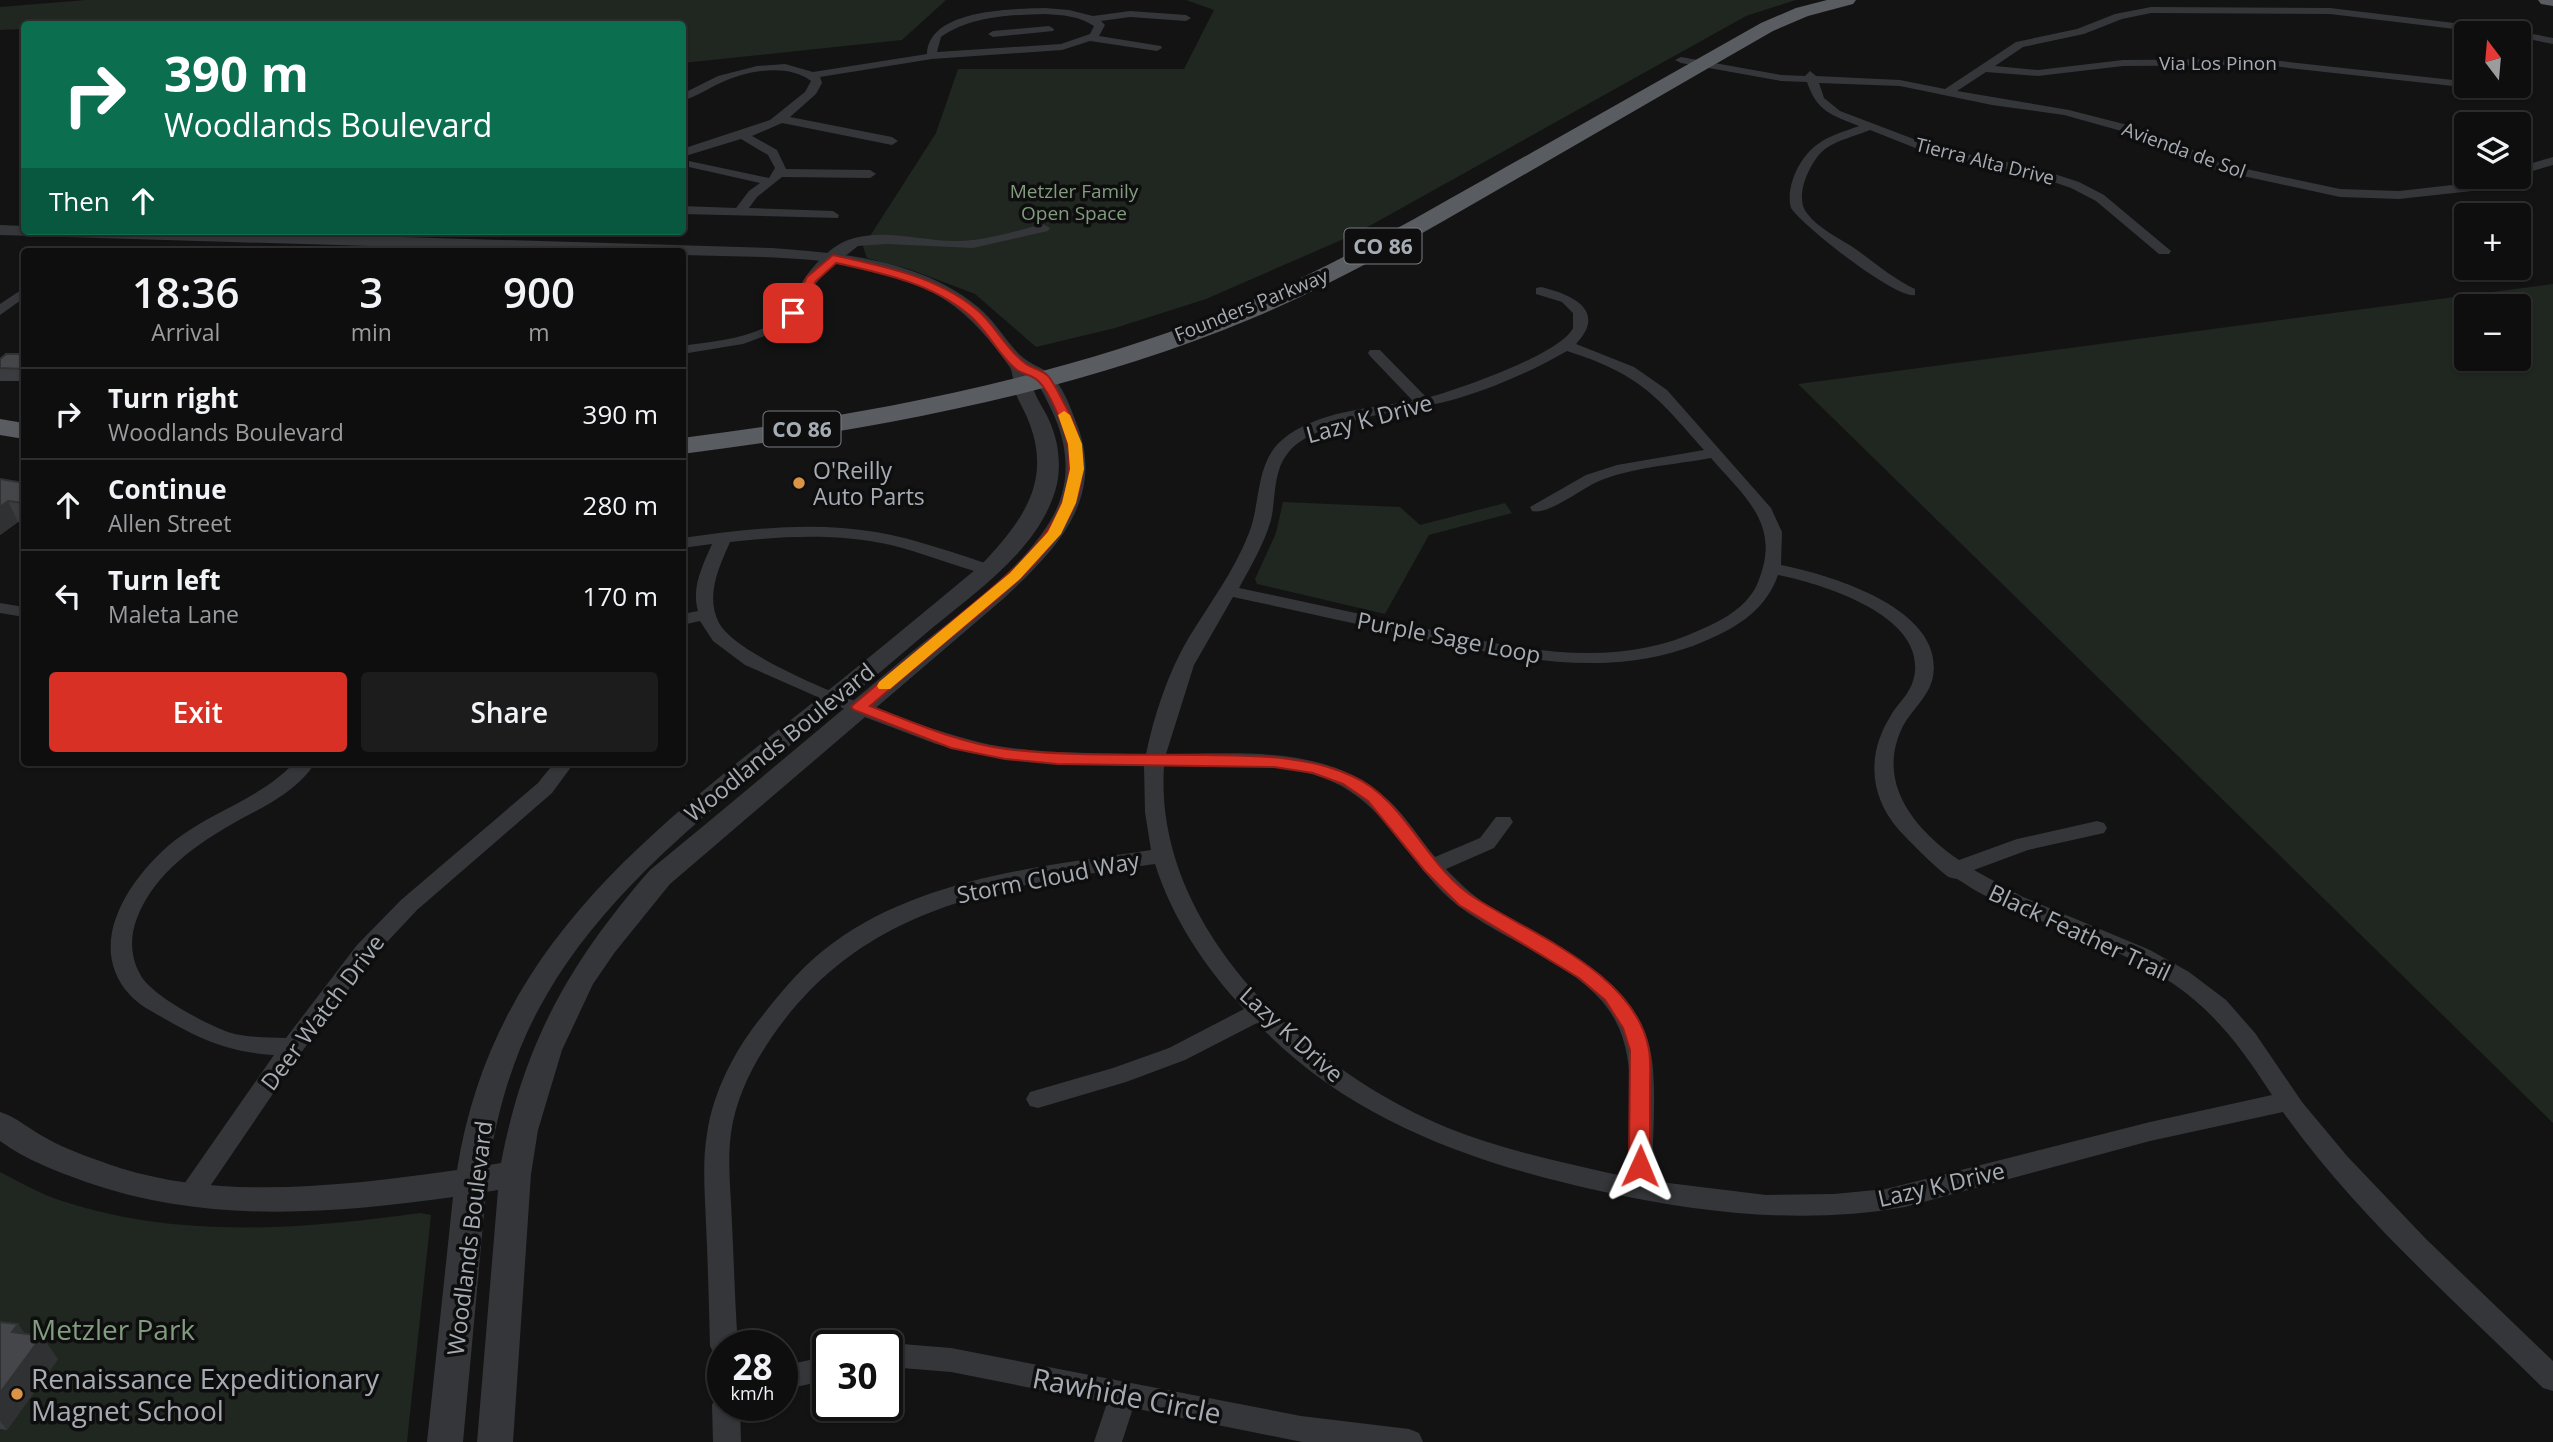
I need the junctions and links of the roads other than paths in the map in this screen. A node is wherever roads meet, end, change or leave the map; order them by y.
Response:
1 (992, 0) edge
2 (1811, 0) edge
3 (1847, 0) edge
4 (2547, 0) edge
5 (2553, 1) edge
6 (1007, 14) junction
7 (1186, 18) dead end
8 (1093, 19) junction
9 (2454, 26) edge
10 (1049, 29) dead end
11 (2531, 37) edge
12 (1091, 38) junction
13 (2553, 41) edge
14 (1157, 48) dead end
15 (1002, 51) junction
16 (932, 56) junction
17 (1695, 59) junction
18 (1983, 68) junction
19 (813, 75) junction
20 (1811, 77) junction
21 (2453, 83) dead end
22 (1948, 92) junction
23 (686, 96) edge
24 (782, 119) junction
25 (1867, 127) junction
26 (744, 136) junction
27 (892, 141) dead end
28 (686, 152) edge
29 (2553, 161) edge
30 (694, 164) dead end
31 (2531, 167) edge
32 (870, 174) dead end
33 (775, 177) junction
34 (2454, 189) edge
35 (686, 210) edge
36 (740, 211) junction
37 (833, 215) dead end
38 (1043, 228) dead end
39 (0, 230) edge
40 (21, 230) edge
41 (272, 235) edge
42 (326, 236) edge
43 (631, 248) edge
44 (686, 250) edge
45 (2164, 251) dead end
46 (833, 259) junction
47 (1541, 291) dead end
48 (1910, 292) dead end
49 (21, 294) edge
50 (0, 311) edge
51 (1566, 346) junction
52 (686, 349) edge
53 (1374, 353) dead end
54 (1028, 376) junction
55 (1424, 403) junction
56 (686, 427) edge
57 (0, 428) edge
58 (21, 431) edge
59 (686, 445) edge
60 (0, 448) edge
61 (21, 451) edge
62 (1715, 453) junction
63 (1538, 507) dead end
64 (1032, 520) junction
65 (724, 537) junction
66 (686, 542) edge
67 (1040, 551) junction
68 (1772, 569) junction
69 (989, 570) junction
70 (1230, 591) junction
71 (0, 608) edge
72 (21, 612) edge
73 (706, 614) junction
74 (686, 619) edge
75 (847, 702) junction
76 (1154, 760) junction
77 (302, 766) edge
78 (562, 766) edge
79 (1503, 822) dead end
80 (2097, 828) dead end
81 (1161, 856) junction
82 (1432, 867) junction
83 (1955, 871) junction
84 (1259, 1012) junction
85 (292, 1048) junction
86 (1038, 1099) dead end
87 (2289, 1102) junction
88 (0, 1124) edge
89 (515, 1174) junction
90 (472, 1181) junction
91 (1639, 1191) junction
92 (191, 1194) junction
93 (723, 1330) edge
94 (903, 1356) edge
95 (2553, 1379) edge
96 (1123, 1395) junction
97 (726, 1421) edge
98 (445, 1442) edge
99 (495, 1442) edge
100 (727, 1442) edge
101 (1108, 1442) edge
102 (1409, 1442) edge

1 - 6 street
2 - 17 highway, Founders Parkway / CO 86
3 - 17 highway, Founders Parkway / CO 86
4 - 5 highway
6 - 8 street
6 - 16 street
7 - 8 street
8 - 12 street
9 - 18 street
10 - 15 street
11 - 13 street
12 - 14 street
12 - 15 street
15 - 16 street
16 - 19 street
17 - 20 street, Avienda de Sol
17 - 54 highway, Founders Parkway / CO 86
18 - 21 street, Via Los Pinon
18 - 22 street
19 - 23 street
19 - 24 street
20 - 22 street, Avienda de Sol
20 - 25 street, Tierra Alta Drive
22 - 34 street, Avienda de Sol
24 - 26 street
24 - 27 street
25 - 45 street, Tierra Alta Drive
25 - 48 street
26 - 28 street
26 - 33 street
29 - 31 street
30 - 33 street
32 - 33 street
33 - 36 street
35 - 36 street
36 - 37 street
38 - 46 street
39 - 40 street
41 - 42 street
42 - 43 street
44 - 46 street
46 - 52 street
46 - 54 street
47 - 51 street
49 - 50 street
51 - 55 street, Lazy K Drive
51 - 62 street, Purple Sage Loop
53 - 55 street
54 - 56 highway, Founders Parkway / CO 86
54 - 59 highway, Founders Parkway / CO 86
54 - 64 street, Woodlands Boulevard
54 - 67 street, Woodlands Boulevard
55 - 70 street, Lazy K Drive
57 - 58 highway
60 - 61 highway
62 - 63 street
62 - 68 street, Purple Sage Loop
64 - 67 street
64 - 69 street, Woodlands Boulevard
65 - 66 street
65 - 69 street
65 - 73 street
67 - 75 street, Woodlands Boulevard
68 - 70 street, Purple Sage Loop
68 - 83 street, Black Feather Trail
69 - 75 street, Woodlands Boulevard
70 - 76 street, Lazy K Drive
71 - 72 street
73 - 74 street
73 - 75 street
75 - 76 street
75 - 89 street, Woodlands Boulevard
75 - 90 street, Woodlands Boulevard
76 - 81 street, Lazy K Drive
76 - 82 street
77 - 85 street
78 - 85 street, Deer Watch Drive
79 - 82 street
80 - 83 street
81 - 84 street, Lazy K Drive
81 - 93 street, Storm Cloud Way
82 - 91 street
83 - 87 street, Black Feather Trail
84 - 86 street
84 - 91 street, Lazy K Drive
85 - 92 street, Deer Watch Drive
87 - 91 street, Lazy K Drive
87 - 95 street, Black Feather Trail
88 - 92 street
89 - 90 street
89 - 99 street, Woodlands Boulevard
90 - 92 street
90 - 98 street, Woodlands Boulevard
94 - 96 street, Rawhide Circle
96 - 101 street
96 - 102 street, Rawhide Circle
97 - 100 street

